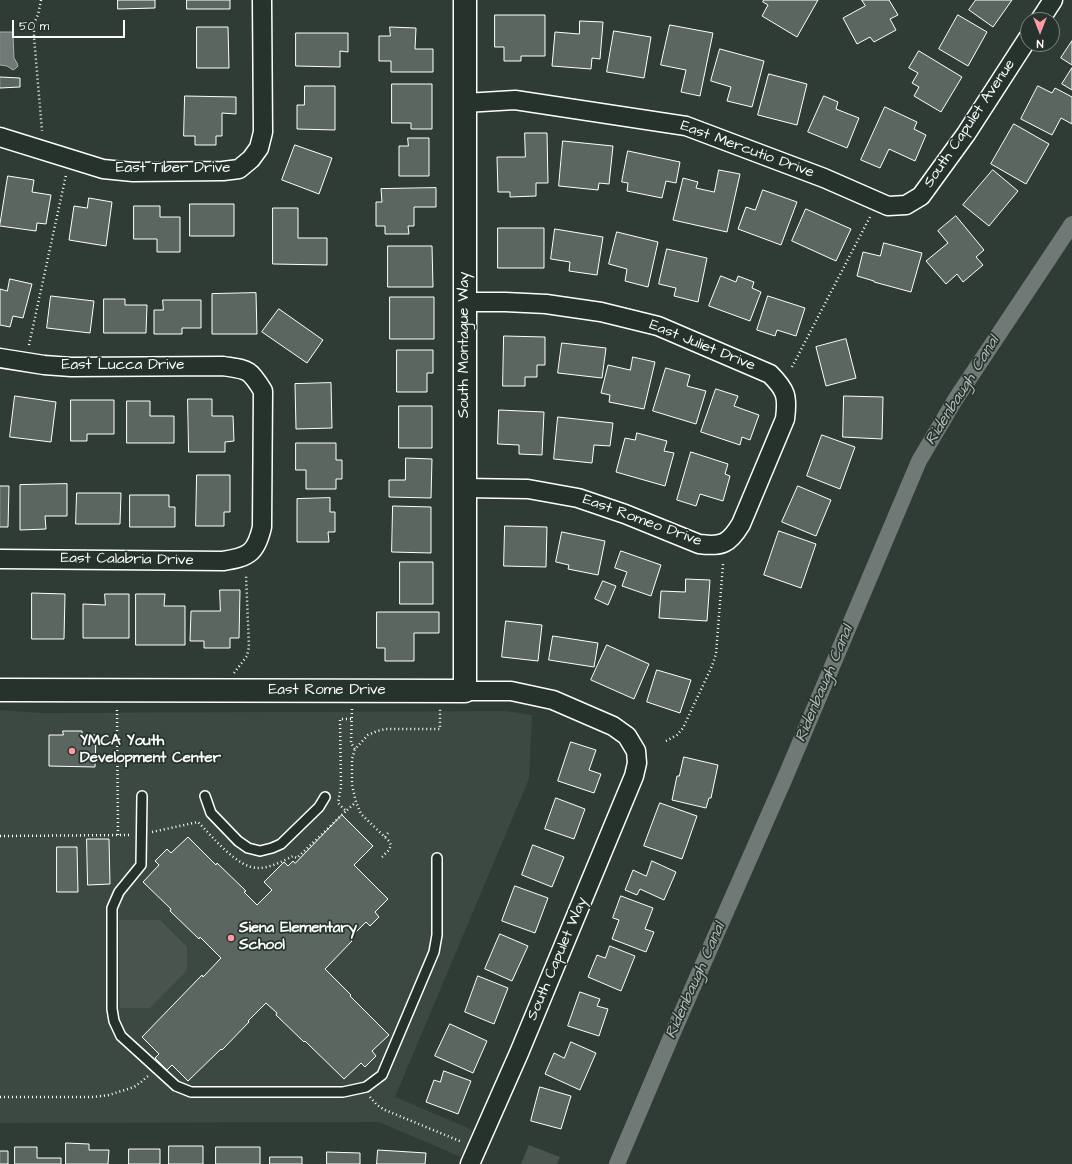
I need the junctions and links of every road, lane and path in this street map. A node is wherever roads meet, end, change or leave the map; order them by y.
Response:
1 (41, 0) edge
2 (262, 0) edge
3 (465, 0) edge
4 (1053, 0) edge
5 (1045, 12) edge
6 (1020, 50) edge
7 (465, 103) junction
8 (42, 131) dead end
9 (0, 138) edge
10 (66, 174) dead end
11 (906, 205) joint
12 (873, 211) dead end
13 (465, 302) junction
14 (28, 345) dead end
15 (0, 358) edge
16 (792, 367) dead end
17 (465, 488) junction
18 (724, 543) joint
19 (252, 552) joint
20 (0, 559) edge
21 (723, 564) dead end
22 (246, 575) dead end
23 (232, 675) dead end
24 (0, 690) edge
25 (465, 691) junction
26 (352, 709) dead end
27 (440, 709) dead end
28 (117, 710) dead end
29 (351, 719) junction
30 (666, 741) dead end
31 (355, 749) junction
32 (636, 751) joint
33 (142, 796) dead end
34 (205, 796) dead end
35 (325, 797) dead end
36 (356, 802) junction
37 (388, 834) dead end
38 (118, 835) junction
39 (142, 835) junction
40 (0, 836) edge
41 (385, 837) junction
42 (382, 857) dead end
43 (437, 858) dead end
44 (156, 1067) junction
45 (366, 1087) junction
46 (0, 1097) edge
47 (462, 1142) dead end
48 (470, 1164) edge

1 - 8 path
2 - 9 street, East Tiber Drive
3 - 7 street, South Montague Way
4 - 5 street
6 - 11 street, South Capulet Avenue
7 - 11 street, East Mercutio Drive
7 - 13 street, South Montague Way
10 - 14 path
12 - 16 path
13 - 17 street, South Montague Way
13 - 18 street, East Juliet Drive
15 - 19 street, East Lucca Drive
17 - 18 street, East Romeo Drive
17 - 25 street, South Montague Way
19 - 20 street, East Calabria Drive
21 - 30 path
22 - 23 path
24 - 25 street, East Rome Drive
25 - 32 street, East Rome Drive
26 - 29 path
27 - 31 path
28 - 38 path
29 - 31 path
29 - 36 path
31 - 36 path
32 - 48 street, South Capulet Way
33 - 39 lane
34 - 35 lane
36 - 41 path
37 - 41 path
38 - 39 path
38 - 40 path
39 - 44 lane
41 - 42 path
43 - 45 lane
44 - 45 lane
44 - 46 path
45 - 47 path

